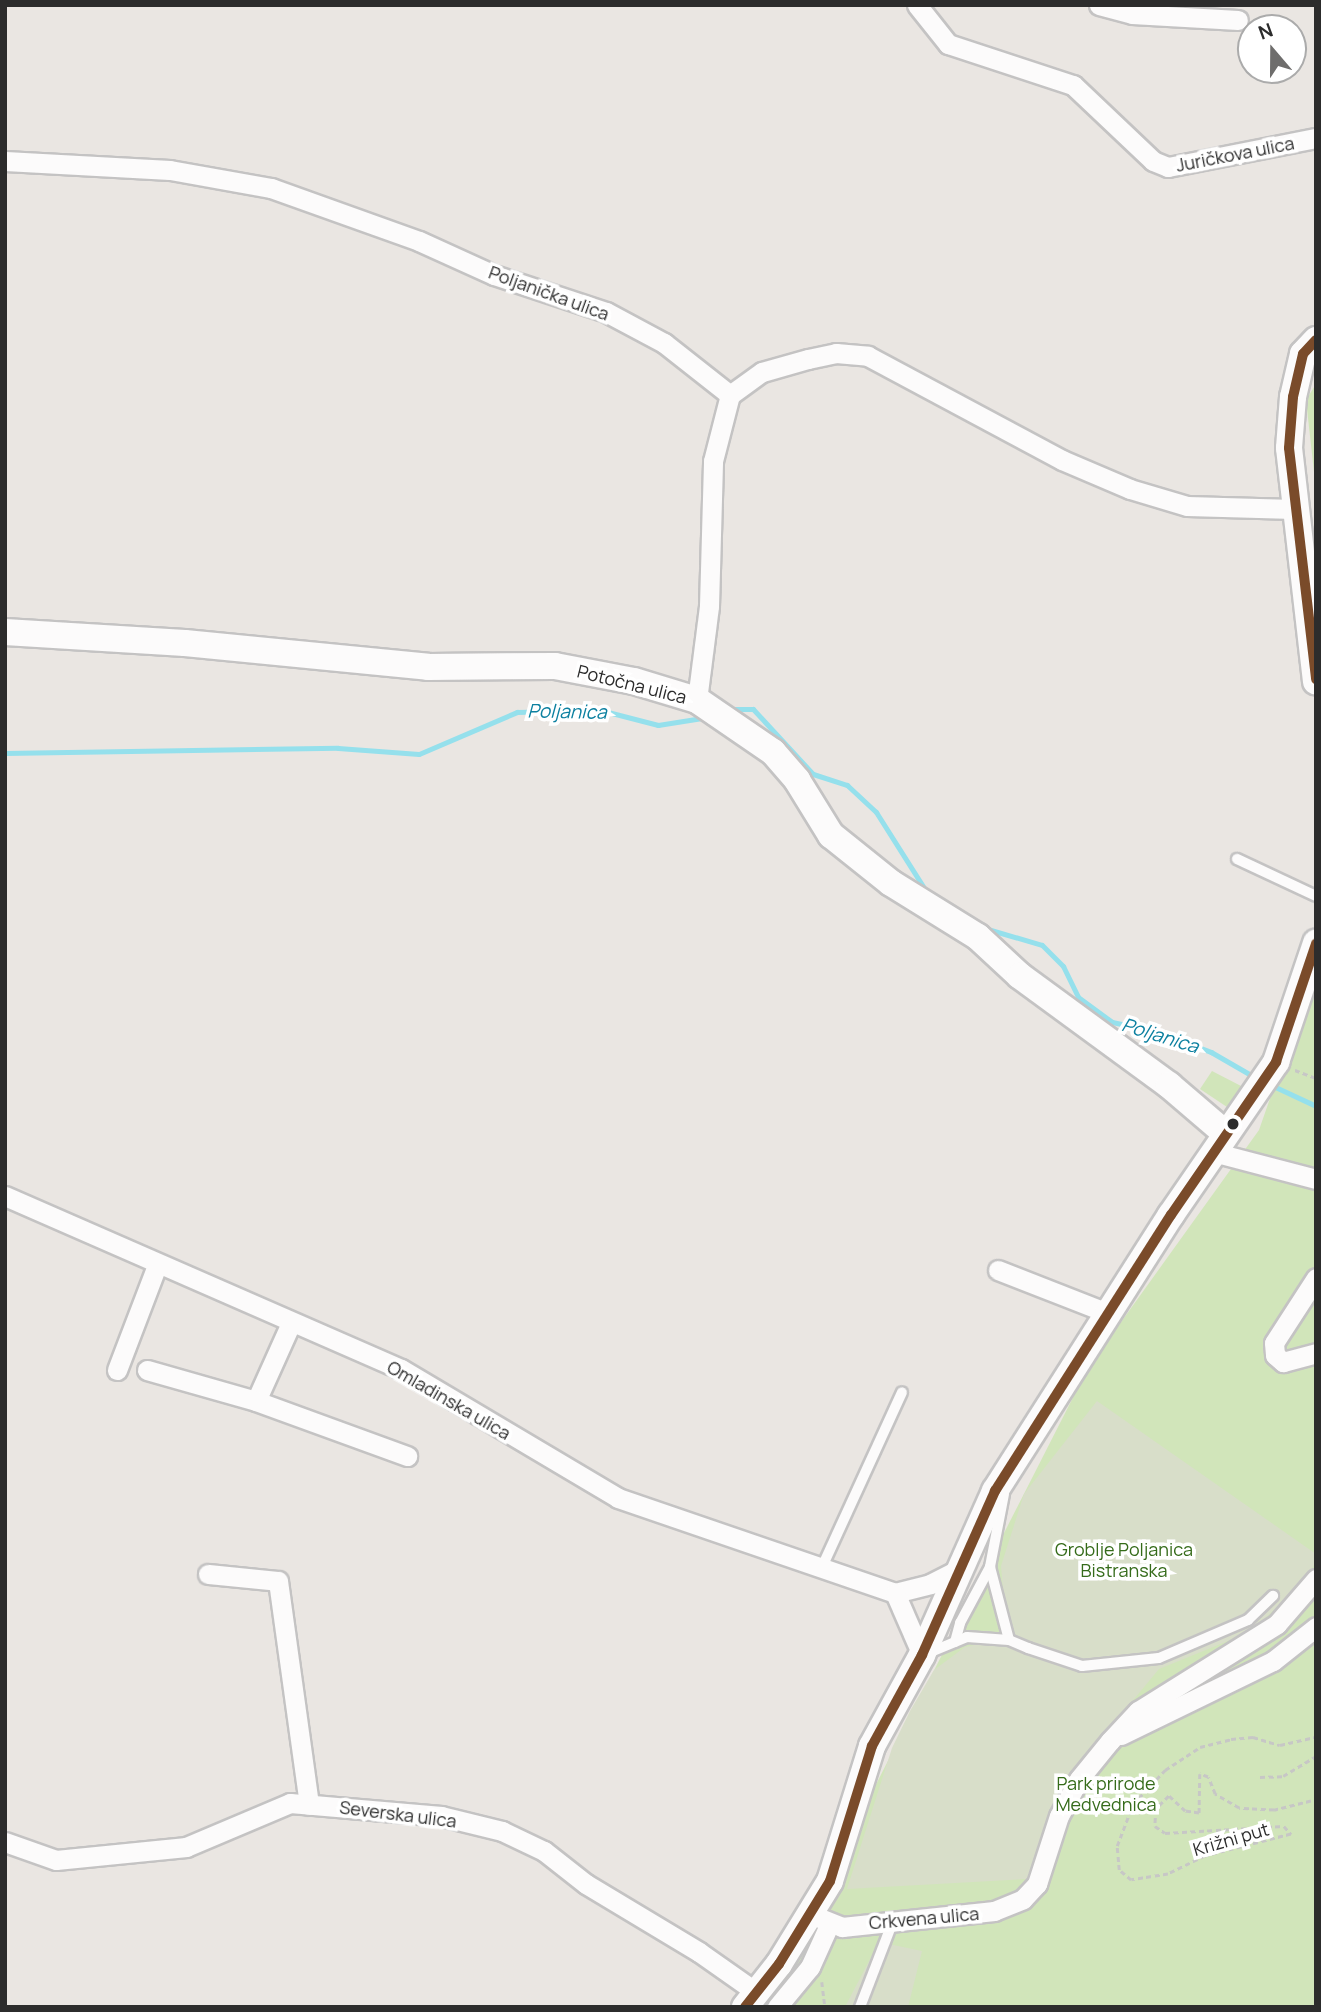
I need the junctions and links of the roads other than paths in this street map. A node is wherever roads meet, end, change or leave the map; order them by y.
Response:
1 (917, 5) edge
2 (1099, 5) edge
3 (1237, 20) edge
4 (1316, 138) edge
5 (5, 162) edge
6 (1316, 340) edge
7 (730, 394) junction
8 (1294, 509) junction
9 (5, 632) edge
10 (1316, 681) edge
11 (709, 708) junction
12 (1237, 859) dead end
13 (1316, 897) edge
14 (1316, 943) edge
15 (1219, 1143) junction
16 (1316, 1179) edge
17 (5, 1196) edge
18 (157, 1265) junction
19 (998, 1270) dead end
20 (1316, 1278) edge
21 (1108, 1313) junction
22 (291, 1323) junction
23 (1316, 1353) edge
24 (117, 1370) dead end
25 (147, 1370) dead end
26 (902, 1392) dead end
27 (256, 1401) junction
28 (407, 1456) dead end
29 (1005, 1476) junction
30 (822, 1567) junction
31 (963, 1567) junction
32 (990, 1567) junction
33 (208, 1574) dead end
34 (1316, 1579) edge
35 (895, 1593) junction
36 (1273, 1596) dead end
37 (1316, 1627) edge
38 (1009, 1640) junction
39 (955, 1642) junction
40 (922, 1655) junction
41 (1110, 1741) junction
42 (309, 1805) junction
43 (5, 1842) edge
44 (894, 1918) junction
45 (820, 1919) junction
46 (759, 2002) edge
47 (860, 2007) edge

1 - 4 street, Juričkova ulica
2 - 3 street
5 - 7 street, Poljanička ulica
6 - 8 main road
7 - 8 street
7 - 11 street
8 - 10 main road
9 - 11 main road, Potočna ulica
11 - 15 main road, Potočna ulica
12 - 13 lane
14 - 15 main road
15 - 16 street
15 - 21 main road
17 - 18 street, Omladinska ulica
18 - 22 street, Omladinska ulica
18 - 24 street
19 - 21 street
20 - 23 street
21 - 29 main road
22 - 27 street
22 - 30 street, Omladinska ulica
25 - 27 street
26 - 30 lane
27 - 28 street
29 - 31 main road
29 - 32 lane
30 - 35 street, Omladinska ulica
31 - 35 street
31 - 40 main road
32 - 38 lane
32 - 39 lane
33 - 42 street
34 - 41 street, Crkvena ulica
35 - 40 street
36 - 38 lane
37 - 41 street, Crkvena ulica
38 - 39 lane
39 - 40 lane
40 - 45 main road
41 - 44 street, Crkvena ulica
42 - 43 street, Severska ulica
42 - 46 street, Severska ulica
44 - 45 street, Crkvena ulica
44 - 47 lane
45 - 46 main road

